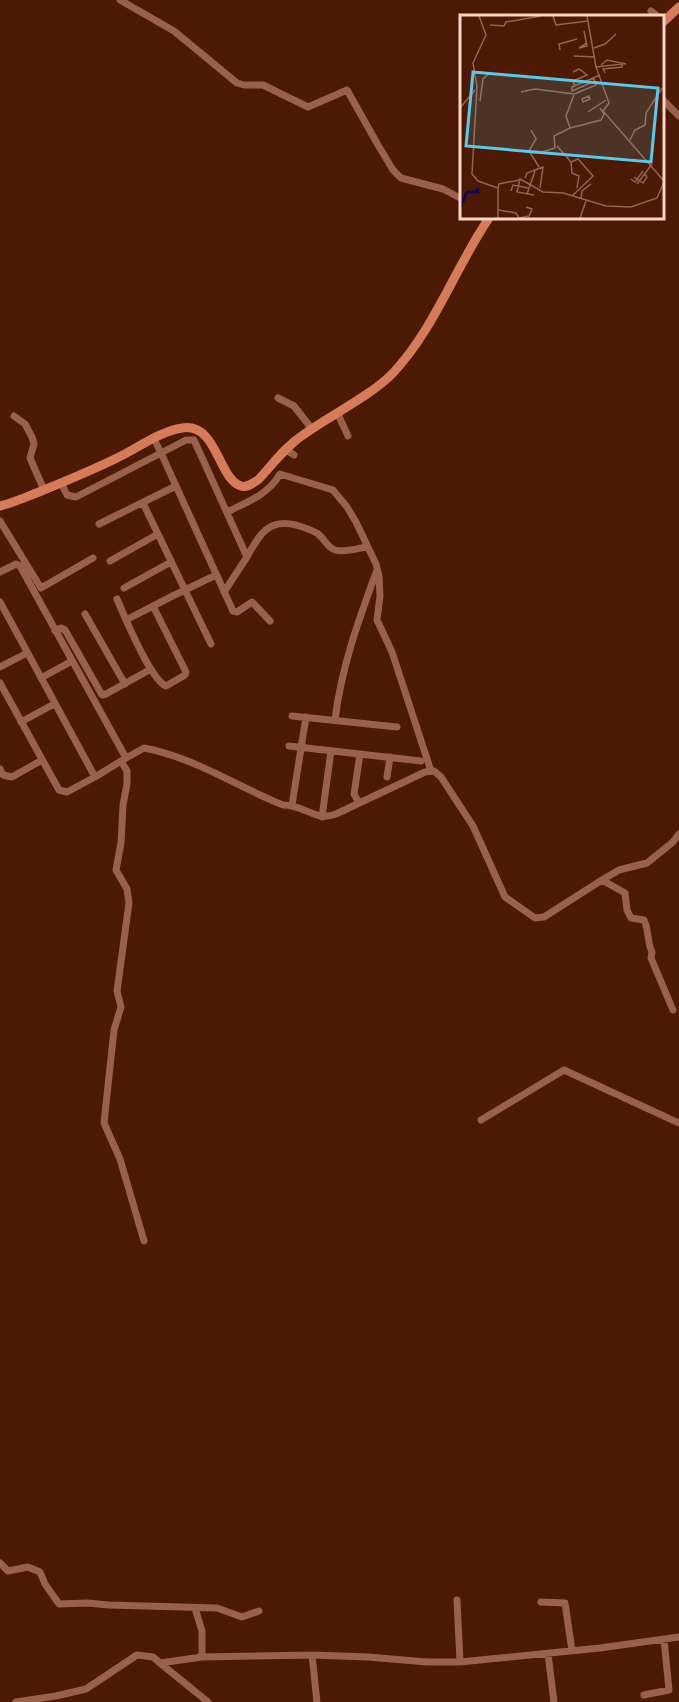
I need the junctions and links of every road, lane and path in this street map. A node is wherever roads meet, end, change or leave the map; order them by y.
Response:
1 (120, 0) edge
2 (679, 7) edge
3 (664, 16) edge
4 (664, 100) edge
5 (679, 116) edge
6 (460, 198) edge
7 (488, 219) edge
8 (278, 398) dead end
9 (337, 412) junction
10 (14, 416) dead end
11 (312, 429) junction
12 (348, 436) dead end
13 (154, 439) junction
14 (161, 453) junction
15 (269, 467) junction
16 (280, 474) junction
17 (61, 483) junction
18 (176, 486) junction
19 (44, 489) junction
20 (1, 504) edge
21 (143, 504) junction
22 (226, 512) junction
23 (0, 521) edge
24 (99, 524) dead end
25 (158, 534) junction
26 (367, 547) junction
27 (247, 557) junction
28 (93, 558) dead end
29 (110, 561) dead end
30 (171, 562) junction
31 (377, 569) junction
32 (0, 572) edge
33 (216, 575) junction
34 (124, 588) dead end
35 (185, 589) junction
36 (224, 592) junction
37 (117, 599) dead end
38 (0, 602) edge
39 (153, 606) junction
40 (86, 614) dead end
41 (126, 620) junction
42 (270, 621) dead end
43 (55, 631) junction
44 (211, 644) dead end
45 (27, 653) junction
46 (72, 661) junction
47 (0, 667) edge
48 (151, 669) junction
49 (40, 678) junction
50 (0, 683) edge
51 (125, 684) junction
52 (54, 704) junction
53 (292, 716) dead end
54 (306, 717) junction
55 (335, 720) junction
56 (21, 722) junction
57 (398, 727) dead end
58 (289, 746) dead end
59 (301, 747) junction
60 (331, 751) junction
61 (360, 754) junction
62 (390, 758) junction
63 (42, 760) junction
64 (123, 760) junction
65 (421, 761) dead end
66 (0, 769) edge
67 (431, 771) junction
68 (95, 777) junction
69 (387, 777) dead end
70 (358, 803) junction
71 (292, 805) junction
72 (322, 817) junction
73 (679, 834) edge
74 (602, 880) junction
75 (673, 1010) dead end
76 (481, 1120) dead end
77 (679, 1123) edge
78 (144, 1241) dead end
79 (0, 1563) edge
80 (457, 1600) dead end
81 (541, 1602) dead end
82 (195, 1608) junction
83 (259, 1611) dead end
84 (679, 1637) edge
85 (664, 1639) junction
86 (572, 1651) junction
87 (548, 1654) junction
88 (312, 1655) junction
89 (202, 1657) junction
90 (160, 1662) junction
91 (460, 1662) junction
92 (644, 1695) dead end
93 (16, 1702) edge
94 (208, 1702) edge
95 (317, 1702) edge
96 (554, 1702) edge

1 - 6 street
2 - 3 street
4 - 5 street
7 - 9 street
8 - 11 street
9 - 11 street
9 - 12 street
10 - 19 street
11 - 15 street
13 - 14 street
13 - 15 street
13 - 17 street
14 - 17 street
14 - 18 street
14 - 22 street
15 - 16 street
16 - 22 street
16 - 26 street
17 - 19 street
18 - 21 street
18 - 33 street
19 - 20 street
21 - 24 street
21 - 25 street
22 - 27 street
23 - 28 street
25 - 29 street
25 - 30 street
26 - 27 street
26 - 31 street
27 - 36 street
30 - 34 street
30 - 35 street
31 - 55 street
31 - 67 street
32 - 43 street
33 - 35 street
33 - 36 street
35 - 39 street
35 - 44 street
36 - 42 street
37 - 41 street
38 - 45 street
39 - 41 street
39 - 48 street
40 - 51 street
41 - 48 street
43 - 46 street
43 - 51 street
45 - 47 street
45 - 49 street
46 - 49 street
46 - 64 street
48 - 51 street
49 - 52 street
50 - 56 street
52 - 56 street
52 - 68 street
53 - 54 street
54 - 55 street
54 - 59 street
55 - 57 street
56 - 63 street
58 - 59 street
59 - 60 street
59 - 71 street
60 - 61 street
60 - 72 street
61 - 62 street
61 - 70 street
62 - 65 street
62 - 69 street
63 - 66 street
63 - 68 street
64 - 68 street
64 - 71 street
64 - 78 street
67 - 70 street
67 - 74 street
70 - 72 street
71 - 72 street
73 - 74 street
74 - 75 street
76 - 77 street
79 - 82 street
80 - 91 street
81 - 86 street
82 - 83 street
82 - 89 street
84 - 85 street
85 - 86 street
85 - 92 street
86 - 87 street
87 - 91 street
87 - 96 street
88 - 89 street
88 - 91 street
88 - 95 street
89 - 90 street
90 - 93 street
90 - 94 street

